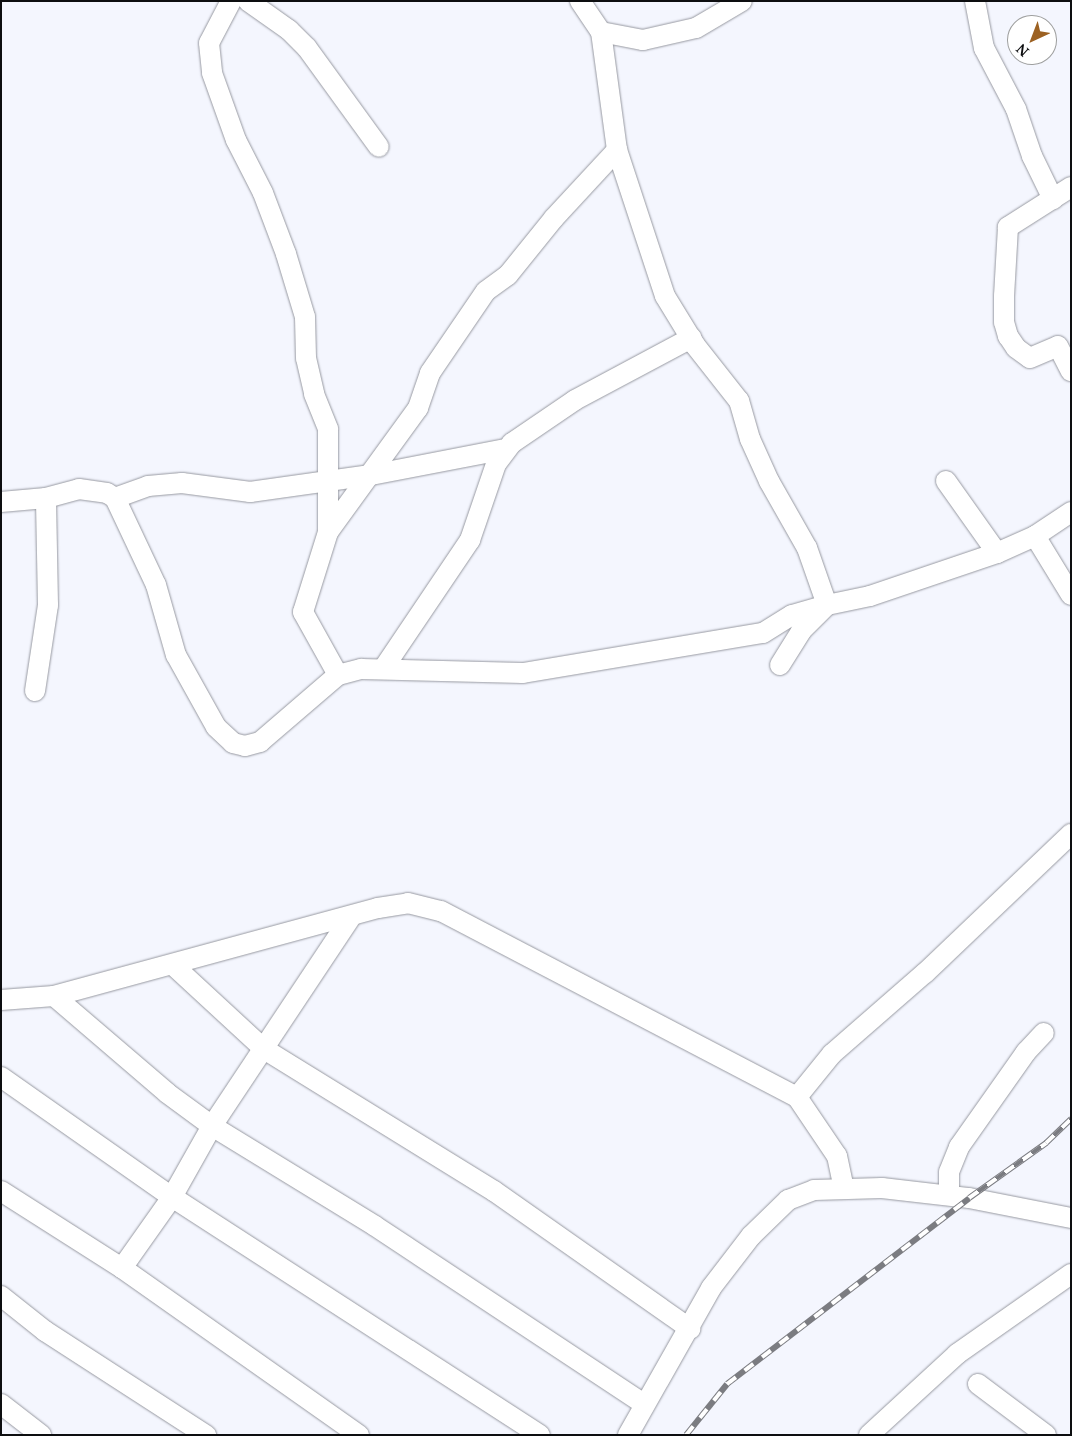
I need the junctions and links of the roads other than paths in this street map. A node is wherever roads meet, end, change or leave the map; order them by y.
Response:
1 (231, 1) edge
2 (248, 1) edge
3 (580, 1) edge
4 (742, 1) edge
5 (975, 1) edge
6 (601, 32) junction
7 (379, 147) dead end
8 (617, 150) junction
9 (1071, 187) edge
10 (1053, 199) junction
11 (691, 338) junction
12 (1064, 342) edge
13 (1071, 371) edge
14 (506, 449) junction
15 (371, 475) junction
16 (330, 481) junction
17 (946, 481) dead end
18 (46, 498) junction
19 (115, 498) junction
20 (1, 502) edge
21 (1071, 512) edge
22 (328, 532) junction
23 (1035, 536) junction
24 (997, 553) junction
25 (1071, 595) edge
26 (827, 605) junction
27 (780, 664) dead end
28 (383, 669) junction
29 (338, 675) junction
30 (35, 691) dead end
31 (1071, 834) edge
32 (351, 917) junction
33 (174, 966) junction
34 (54, 996) junction
35 (1, 1000) edge
36 (1044, 1033) dead end
37 (264, 1048) junction
38 (1, 1077) edge
39 (797, 1097) junction
40 (212, 1126) junction
41 (844, 1188) junction
42 (1, 1191) edge
43 (949, 1195) junction
44 (172, 1197) junction
45 (1071, 1218) edge
46 (122, 1268) junction
47 (1071, 1274) edge
48 (1, 1296) edge
49 (690, 1329) junction
50 (978, 1384) dead end
51 (1, 1404) edge
52 (644, 1404) junction
53 (41, 1435) edge
54 (206, 1435) edge
55 (359, 1435) edge
56 (540, 1435) edge
57 (628, 1435) edge
58 (869, 1435) edge
59 (1046, 1435) edge

1 - 16 street
2 - 7 street
3 - 6 street
4 - 6 street
5 - 10 street
6 - 8 street
8 - 11 street
8 - 15 street
9 - 10 street
10 - 12 street
11 - 14 street
11 - 26 street
12 - 13 street
14 - 15 street
14 - 28 street
15 - 16 street
15 - 22 street
16 - 19 street
16 - 22 street
17 - 24 street
18 - 19 street
18 - 20 street
18 - 30 street
19 - 29 street
21 - 23 street
22 - 29 street
23 - 24 street
23 - 25 street
24 - 26 street
26 - 27 street
26 - 28 street
28 - 29 street
31 - 39 street
32 - 33 street
32 - 37 street
32 - 39 street
33 - 34 street
33 - 37 street
34 - 35 street
34 - 40 street
36 - 43 street
37 - 40 street
37 - 49 street
38 - 44 street
39 - 41 street
40 - 44 street
40 - 52 street
41 - 43 street
41 - 49 street
42 - 46 street
43 - 45 street
44 - 46 street
44 - 56 street
46 - 55 street
47 - 58 street
48 - 54 street
49 - 52 street
50 - 59 street
51 - 53 street
52 - 57 street

